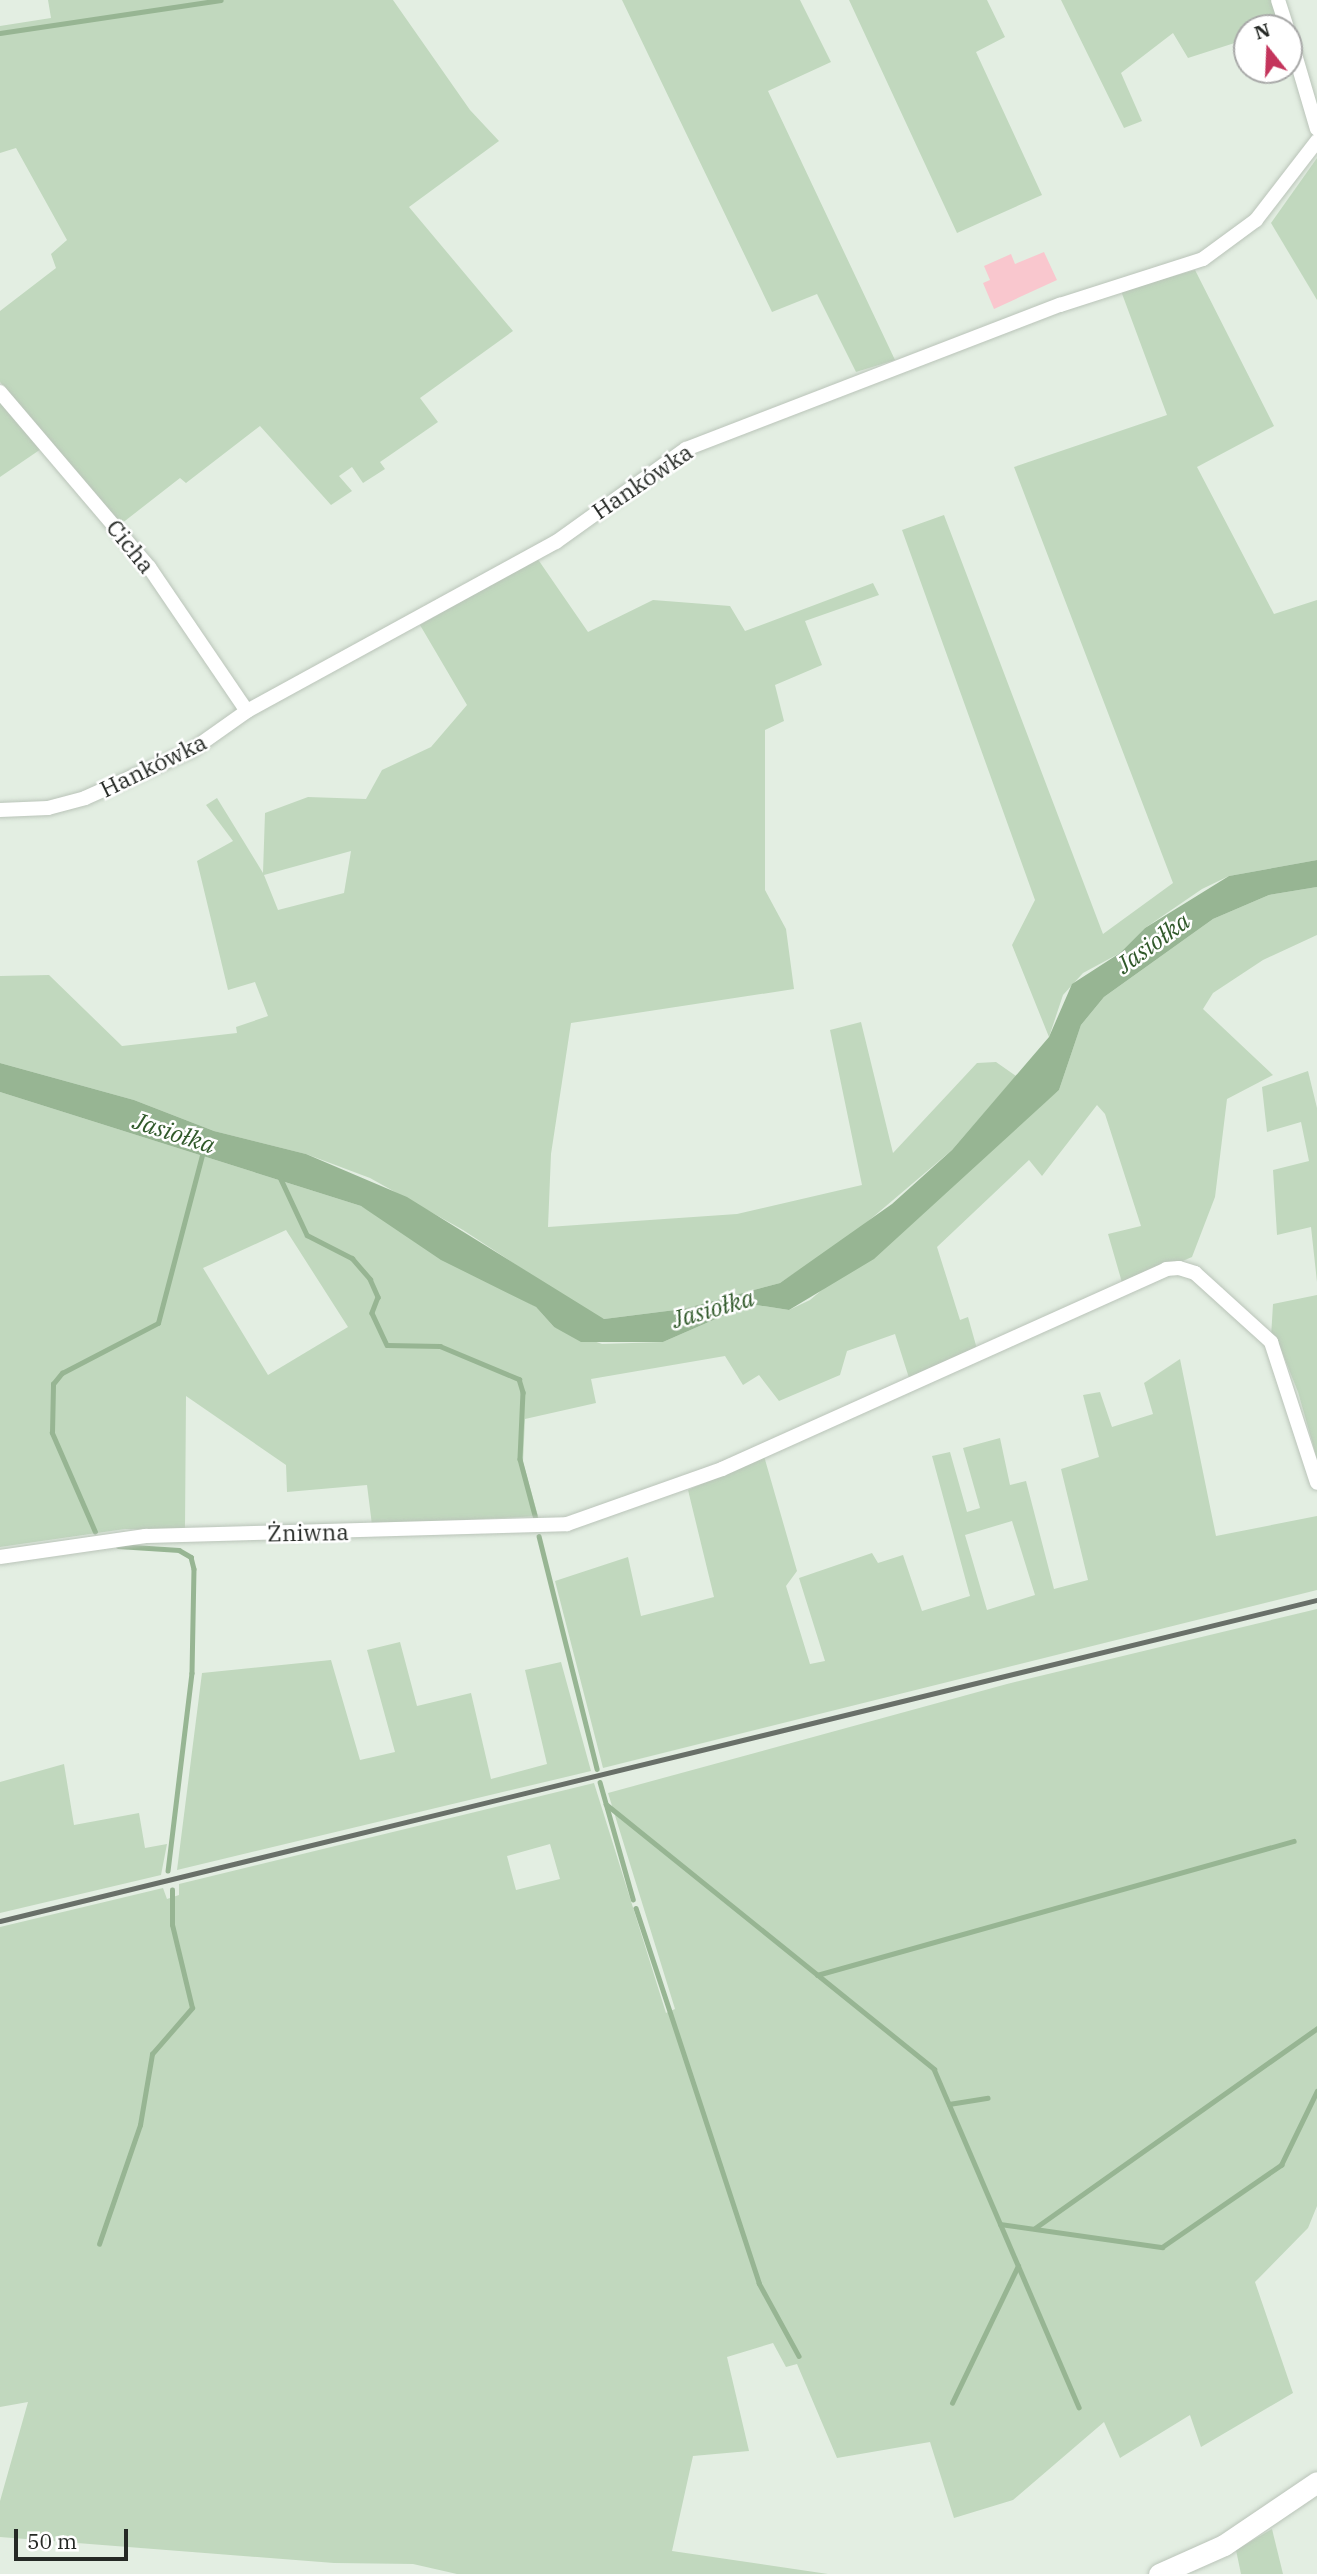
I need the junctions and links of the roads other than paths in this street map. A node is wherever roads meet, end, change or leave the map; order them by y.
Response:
1 (1303, 82) edge
2 (1317, 130) edge
3 (1317, 141) edge
4 (0, 392) edge
5 (247, 711) junction
6 (0, 810) edge
7 (1317, 1483) edge
8 (0, 1557) edge
9 (1317, 2482) edge
10 (1159, 2574) edge

1 - 2 street
3 - 5 street, Hankówka
4 - 5 street, Cicha
5 - 6 street, Hankówka
7 - 8 street, Żniwna
9 - 10 street

